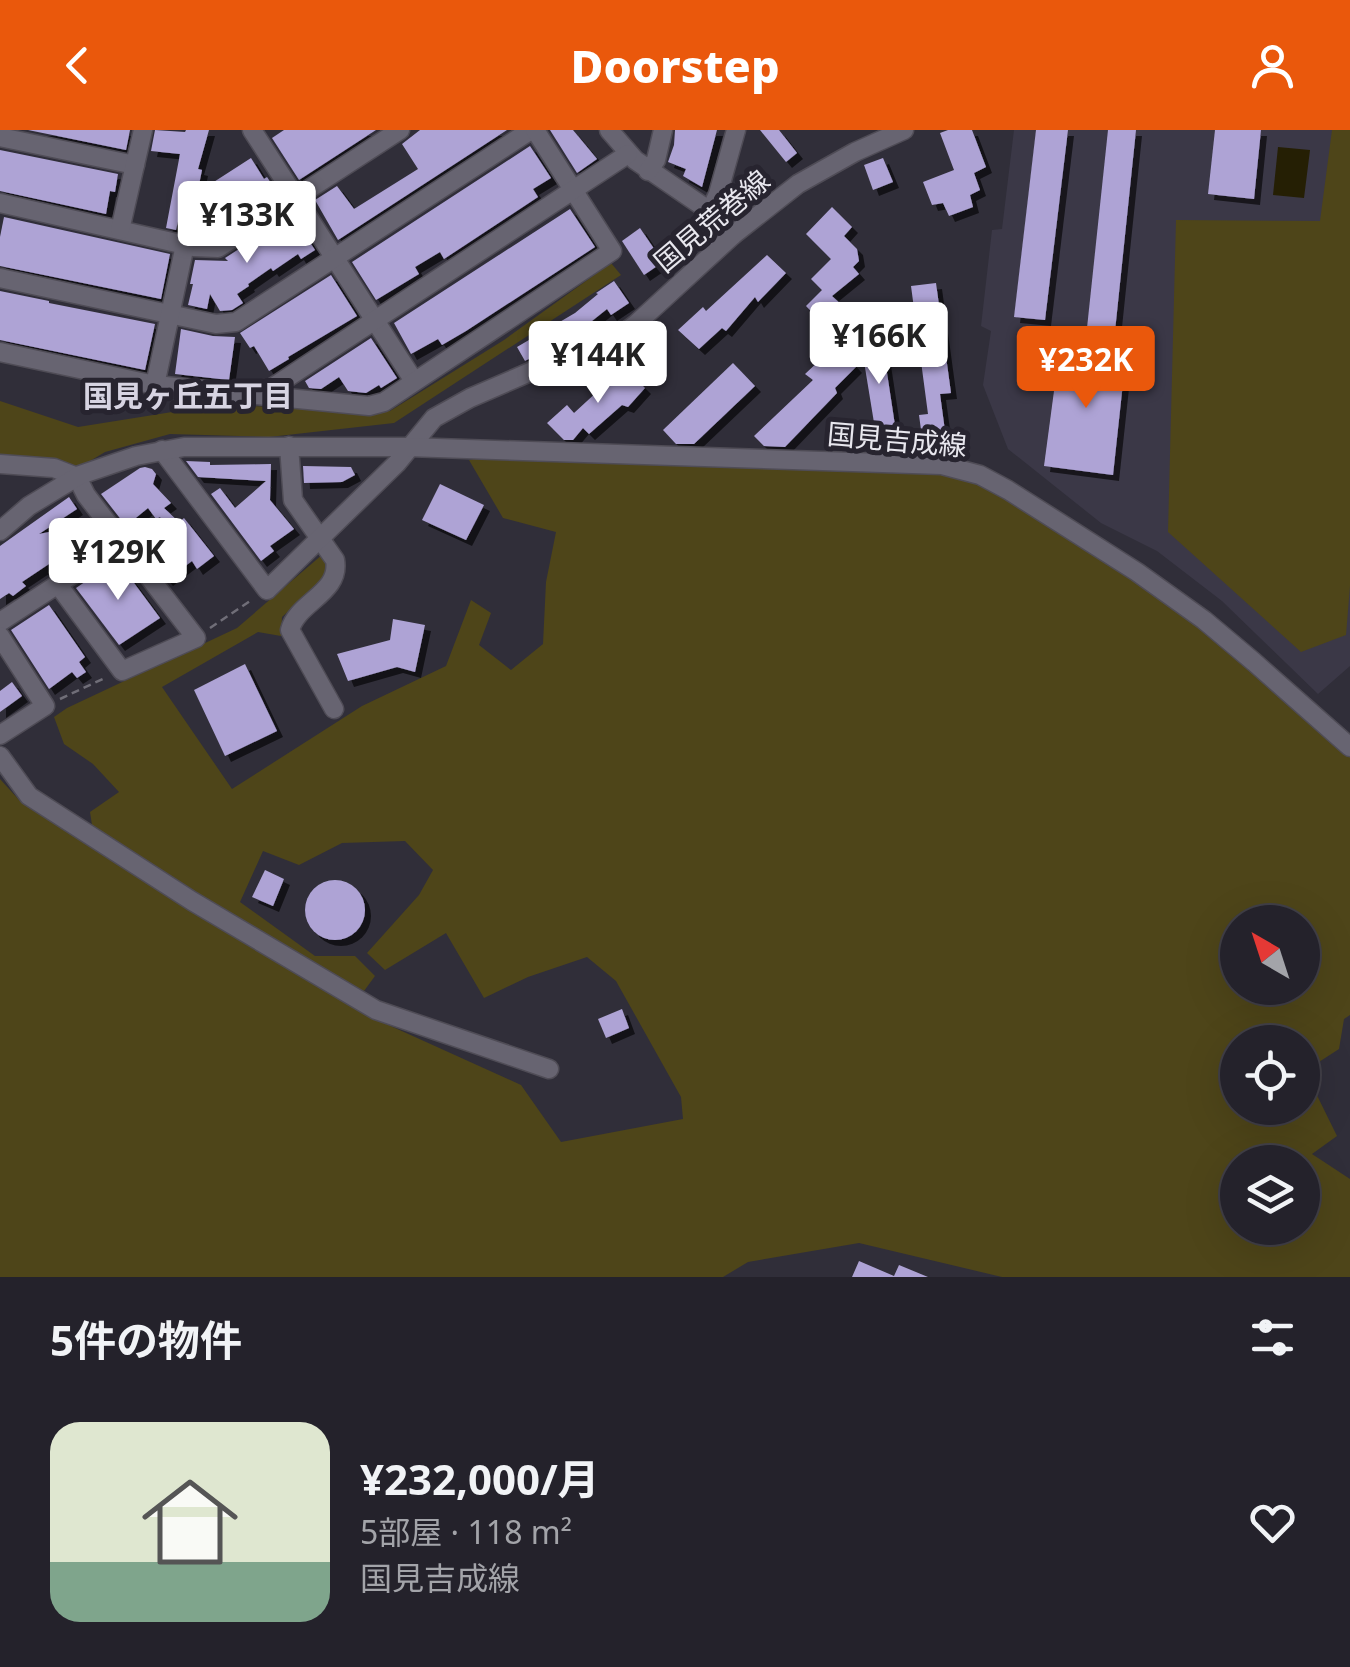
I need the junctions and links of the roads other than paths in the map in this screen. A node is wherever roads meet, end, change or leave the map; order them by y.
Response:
1 (143, 130) edge
2 (400, 130) edge
3 (533, 130) edge
4 (609, 130) edge
5 (664, 130) edge
6 (736, 130) edge
7 (904, 130) edge
8 (258, 132) edge
9 (0, 137) edge
10 (628, 154) junction
11 (135, 165) junction
12 (648, 172) junction
13 (574, 190) junction
14 (296, 199) junction
15 (0, 203) edge
16 (710, 211) junction
17 (120, 230) junction
18 (733, 235) junction
19 (185, 245) junction
20 (334, 257) junction
21 (0, 278) edge
22 (170, 315) junction
23 (375, 320) junction
24 (0, 352) edge
25 (414, 381) junction
26 (155, 385) junction
27 (262, 395) junction
28 (289, 446) junction
29 (408, 448) junction
30 (162, 450) junction
31 (0, 464) edge
32 (77, 477) junction
33 (0, 531) edge
34 (319, 537) junction
35 (122, 542) junction
36 (59, 586) junction
37 (0, 622) edge
38 (0, 636) edge
39 (334, 709) dead end
40 (0, 735) edge
41 (1350, 748) edge
42 (0, 756) edge
43 (548, 1069) dead end

1 - 11 street
2 - 14 street
3 - 13 street
3 - 20 street
4 - 10 street
5 - 12 street
6 - 16 street
7 - 18 street, 国見荒巻線
8 - 14 street
9 - 11 street
10 - 12 street
10 - 13 street
11 - 17 street
12 - 16 street
13 - 23 street
13 - 25 street
14 - 19 street
14 - 20 street
15 - 17 street
16 - 18 street
17 - 19 street
18 - 29 street, 国見荒巻線
19 - 22 street
20 - 22 street
20 - 23 street
21 - 22 street
22 - 26 street
23 - 25 street
23 - 27 street
24 - 26 street
25 - 27 street
26 - 27 street
28 - 29 street, 国見吉成線
28 - 30 street, 国見吉成線
28 - 34 street
29 - 34 street, 国見荒巻線
29 - 41 street, 国見吉成線
30 - 32 street, 国見吉成線
30 - 34 street, 国見荒巻線
31 - 32 street
32 - 33 street, 国見吉成線
32 - 35 street
34 - 39 street
35 - 36 street
35 - 36 street
36 - 37 street
38 - 40 street
42 - 43 street

